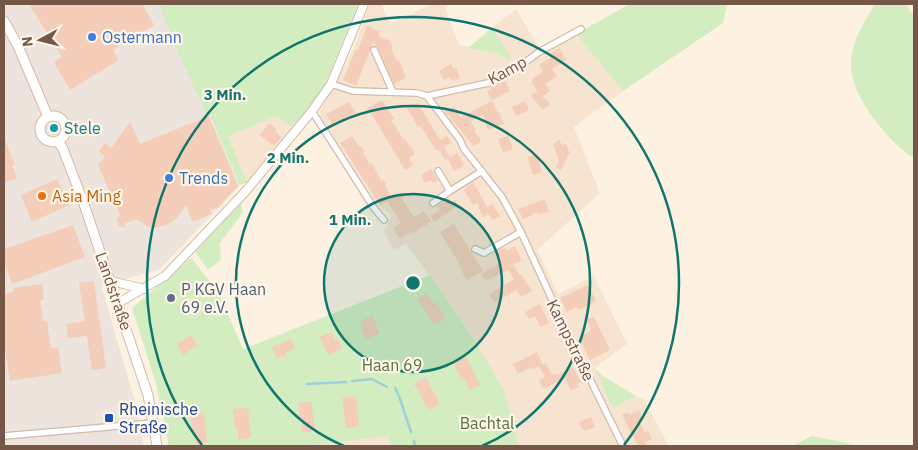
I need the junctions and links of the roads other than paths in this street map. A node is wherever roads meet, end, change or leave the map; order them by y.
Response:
1 (364, 4) edge
2 (4, 22) edge
3 (581, 29) dead end
4 (374, 50) dead end
5 (331, 84) junction
6 (393, 92) junction
7 (427, 96) junction
8 (312, 112) junction
9 (48, 117) junction
10 (58, 141) junction
11 (438, 171) dead end
12 (482, 171) junction
13 (450, 191) junction
14 (433, 203) dead end
15 (384, 220) dead end
16 (521, 232) junction
17 (475, 249) dead end
18 (110, 281) junction
19 (145, 289) junction
20 (118, 303) junction
21 (153, 423) junction
22 (4, 436) edge
23 (157, 446) edge
24 (623, 446) edge

1 - 5 street
2 - 9 main road
3 - 7 street, Kamp
4 - 6 street
5 - 6 street
5 - 8 street
6 - 7 street
7 - 12 street, Kampstraße
8 - 15 street
8 - 19 street
9 - 10 main road
9 - 10 main road
10 - 18 main road, Landstraße
11 - 13 street
12 - 13 street
12 - 16 street, Kampstraße
13 - 14 street
16 - 17 street
16 - 24 street, Kampstraße
18 - 19 street
18 - 20 main road, Landstraße
19 - 20 street
20 - 21 main road, Landstraße
21 - 22 street
21 - 23 main road, Landstraße

